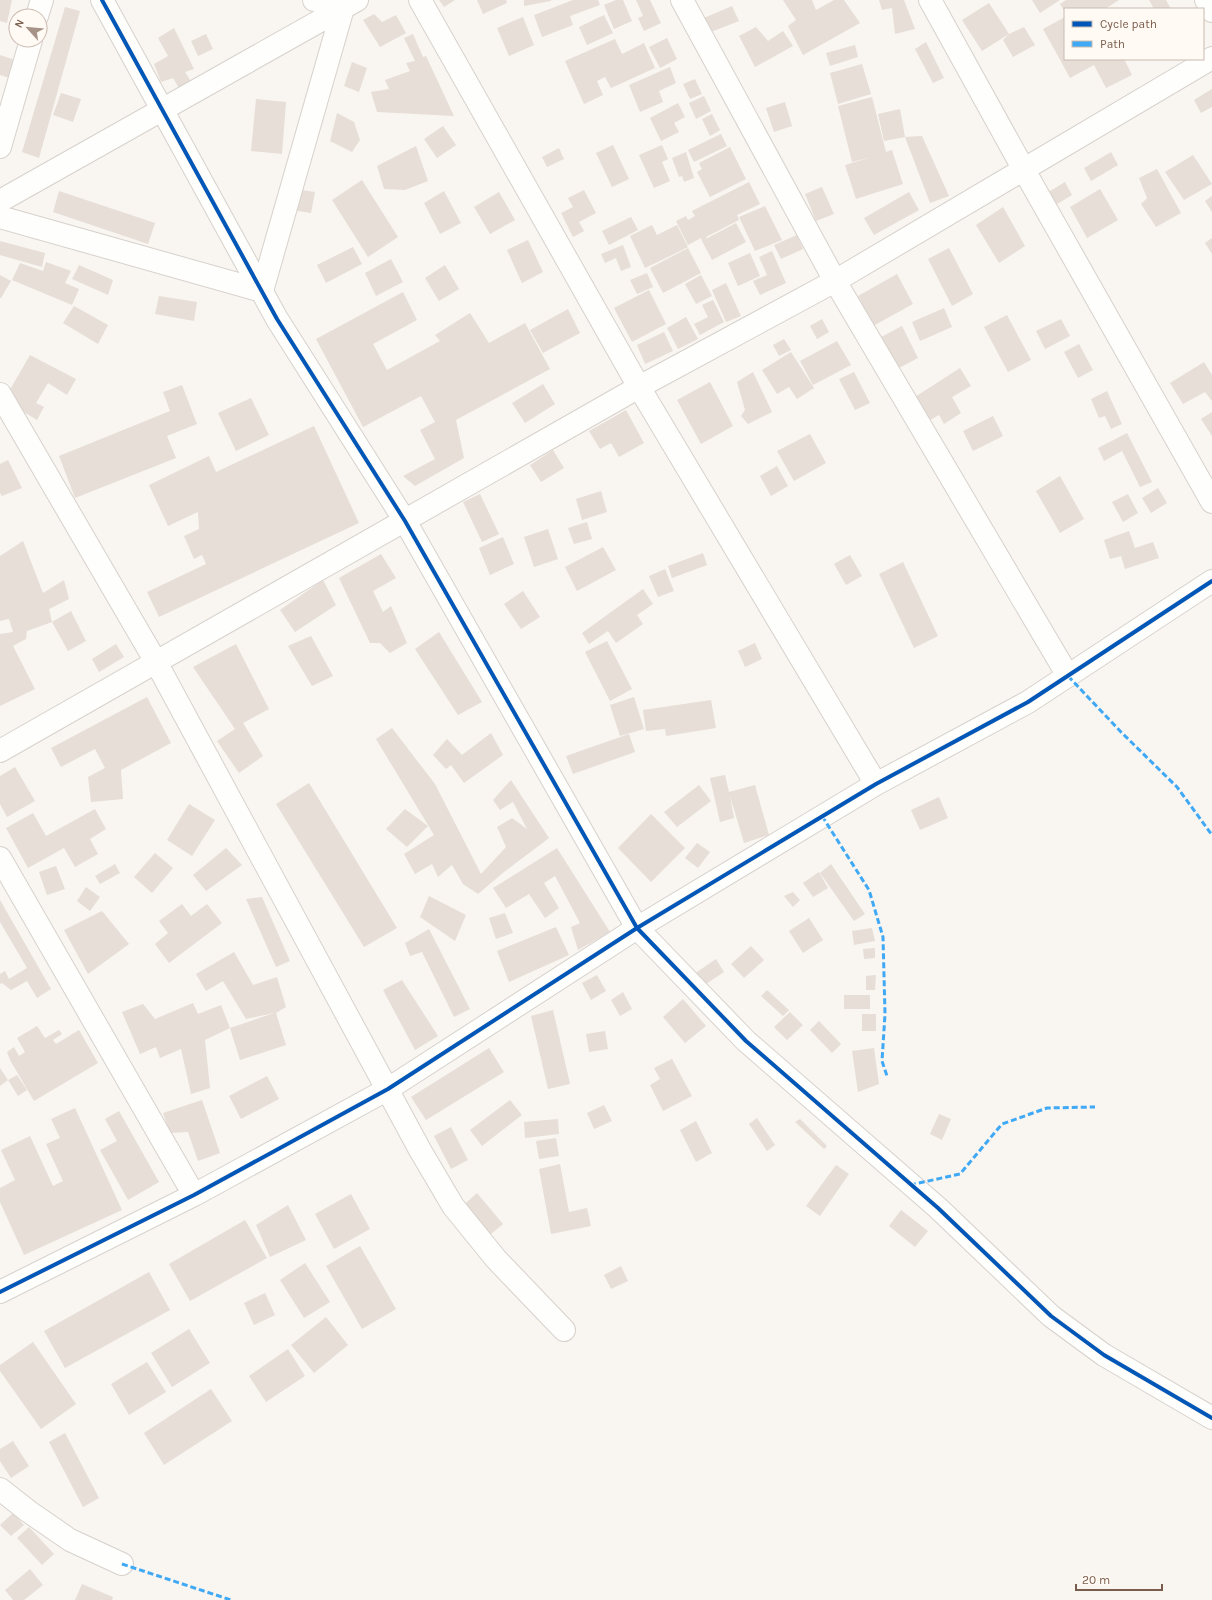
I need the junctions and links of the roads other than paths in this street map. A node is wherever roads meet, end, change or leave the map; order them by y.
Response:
1 (102, 0) edge
2 (314, 0) edge
3 (420, 0) edge
4 (682, 0) edge
5 (930, 0) edge
6 (1206, 0) edge
7 (350, 4) edge
8 (1212, 11) edge
9 (28, 48) edge
10 (1212, 58) edge
11 (162, 110) junction
12 (0, 147) edge
13 (1024, 170) junction
14 (0, 201) edge
15 (0, 217) edge
16 (836, 281) junction
17 (262, 291) junction
18 (639, 387) junction
19 (0, 394) edge
20 (1212, 502) edge
21 (404, 521) junction
22 (1212, 580) edge
23 (156, 662) junction
24 (1068, 676) junction
25 (0, 751) edge
26 (876, 784) junction
27 (0, 858) edge
28 (637, 928) junction
29 (388, 1089) junction
30 (194, 1196) junction
31 (0, 1292) edge
32 (564, 1330) dead end
33 (1212, 1418) edge
34 (0, 1489) edge
35 (122, 1564) dead end

1 - 11 street
2 - 7 street
3 - 18 street
4 - 16 street
5 - 13 street
6 - 8 street
7 - 11 street
7 - 17 street
9 - 12 street
10 - 13 street
11 - 14 street
11 - 17 street
13 - 16 street
13 - 20 street
15 - 17 street
16 - 18 street
16 - 24 street
17 - 21 street
18 - 21 street
18 - 26 street
19 - 23 street
21 - 23 street
21 - 28 street
22 - 24 street
23 - 25 street
23 - 29 street
24 - 26 street
26 - 28 street
27 - 30 street
28 - 29 street
28 - 33 street
29 - 30 street
29 - 32 street
30 - 31 street
34 - 35 street

